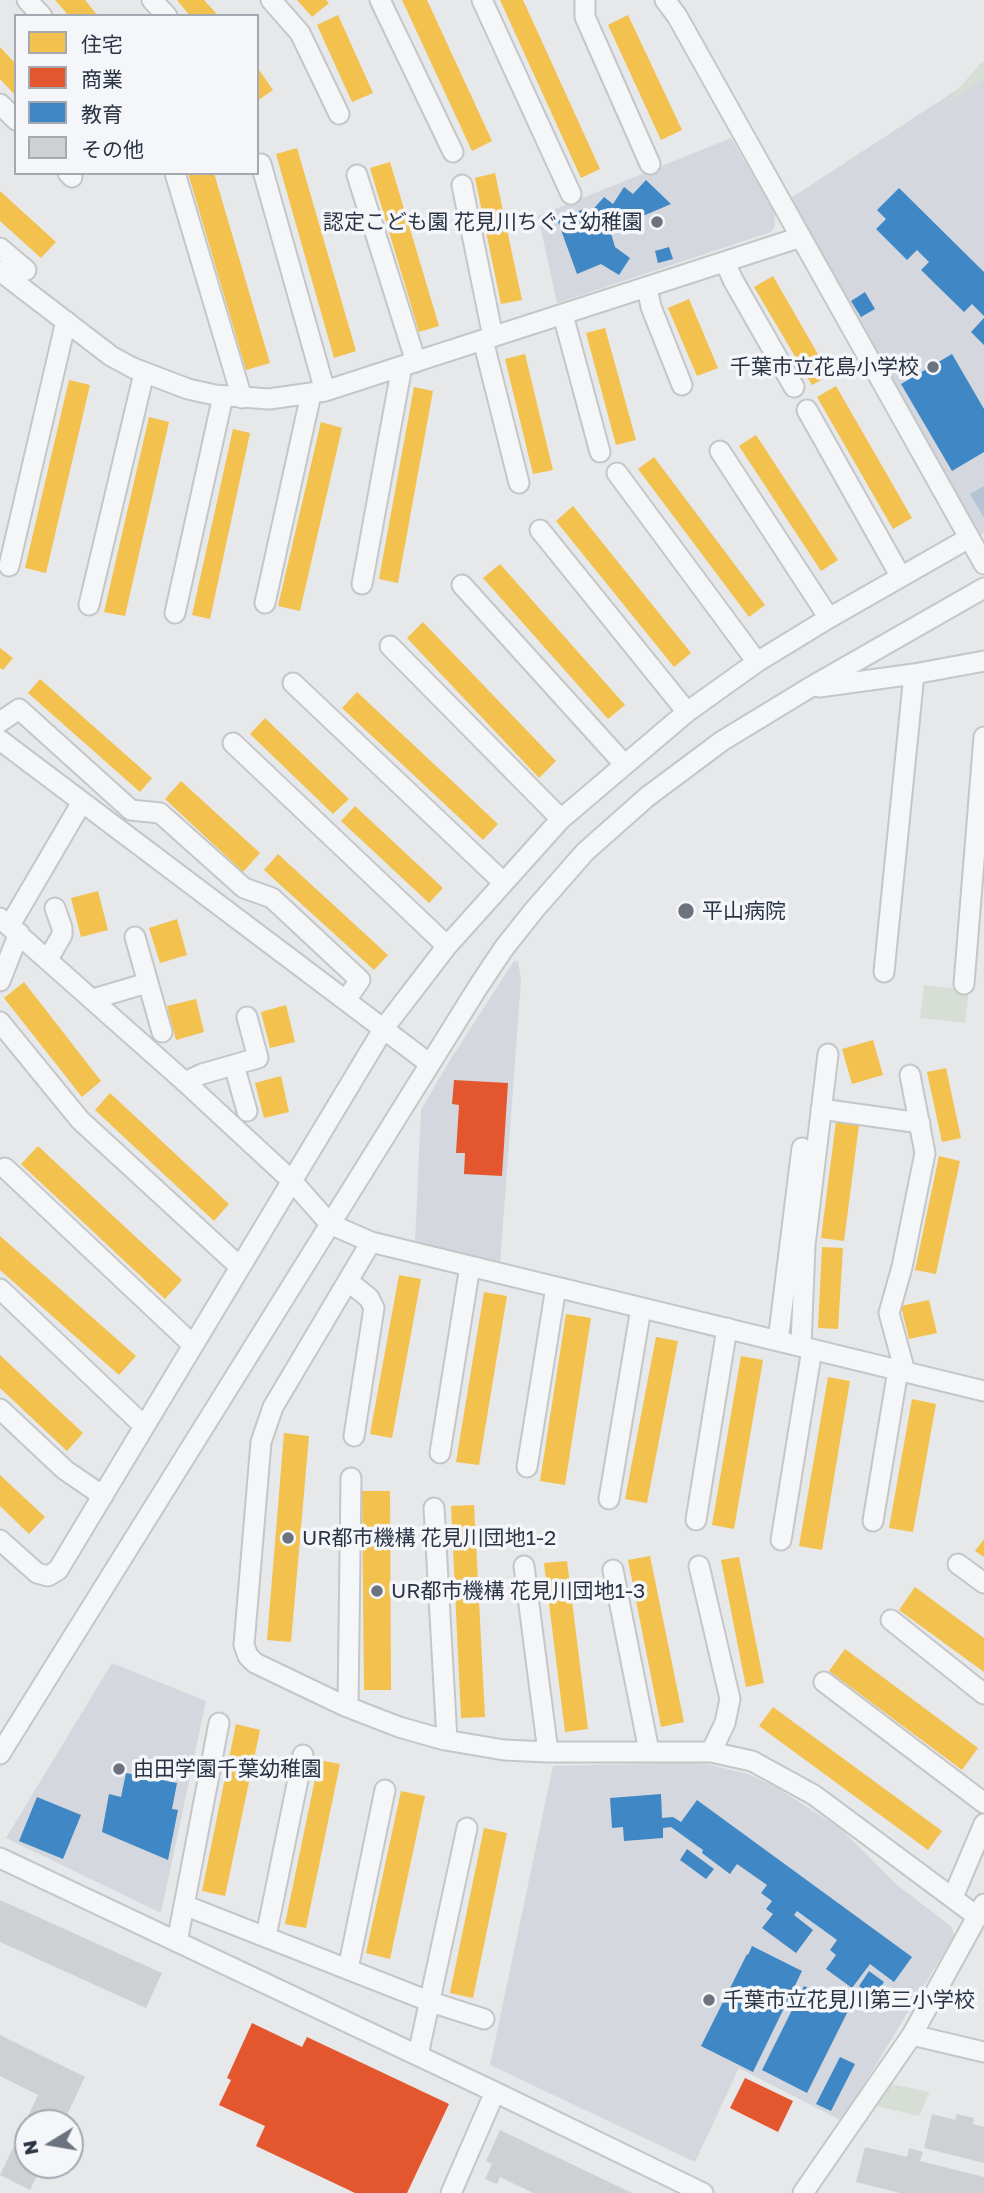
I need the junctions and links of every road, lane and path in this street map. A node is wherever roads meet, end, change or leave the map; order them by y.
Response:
1 (27, 0) edge
2 (152, 0) edge
3 (271, 0) edge
4 (380, 0) edge
5 (482, 0) edge
6 (585, 0) edge
7 (665, 0) edge
8 (40, 14) edge
9 (165, 14) edge
10 (0, 104) edge
11 (339, 114) dead end
12 (14, 118) edge
13 (453, 152) dead end
14 (261, 164) dead end
15 (650, 164) dead end
16 (176, 175) edge
17 (357, 175) dead end
18 (462, 185) dead end
19 (571, 194) dead end
20 (802, 237) junction
21 (0, 248) edge
22 (725, 262) junction
23 (26, 270) dead end
24 (0, 271) edge
25 (647, 287) junction
26 (563, 314) junction
27 (66, 321) junction
28 (488, 339) junction
29 (409, 364) junction
30 (144, 373) junction
31 (682, 385) dead end
32 (793, 387) dead end
33 (318, 393) junction
34 (233, 397) junction
35 (807, 410) dead end
36 (720, 451) dead end
37 (600, 452) dead end
38 (617, 473) dead end
39 (519, 483) dead end
40 (540, 530) dead end
41 (969, 538) junction
42 (984, 564) edge
43 (9, 566) dead end
44 (901, 577) junction
45 (362, 584) dead end
46 (461, 584) dead end
47 (984, 588) edge
48 (265, 603) dead end
49 (89, 605) dead end
50 (175, 612) dead end
51 (829, 618) junction
52 (390, 646) dead end
53 (984, 661) edge
54 (757, 662) junction
55 (914, 674) junction
56 (293, 683) dead end
57 (809, 688) junction
58 (687, 712) junction
59 (0, 722) edge
60 (984, 737) edge
61 (0, 740) edge
62 (233, 743) dead end
63 (624, 764) junction
64 (82, 802) junction
65 (561, 819) junction
66 (503, 882) junction
67 (55, 908) dead end
68 (10, 925) edge
69 (977, 927) edge
70 (135, 937) dead end
71 (447, 946) junction
72 (48, 959) junction
73 (884, 972) dead end
74 (0, 981) edge
75 (147, 983) junction
76 (964, 984) dead end
77 (93, 999) junction
78 (346, 1000) junction
79 (247, 1017) dead end
80 (0, 1022) edge
81 (384, 1028) junction
82 (162, 1032) dead end
83 (828, 1054) dead end
84 (430, 1064) junction
85 (234, 1065) junction
86 (910, 1075) dead end
87 (185, 1082) junction
88 (821, 1109) junction
89 (247, 1111) dead end
90 (920, 1123) junction
91 (802, 1148) dead end
92 (5, 1168) dead end
93 (292, 1181) junction
94 (330, 1224) junction
95 (371, 1242) junction
96 (470, 1266) junction
97 (240, 1267) junction
98 (348, 1281) junction
99 (556, 1287) junction
100 (0, 1289) edge
101 (641, 1308) junction
102 (727, 1328) junction
103 (778, 1341) junction
104 (193, 1345) junction
105 (806, 1348) junction
106 (902, 1371) junction
107 (984, 1391) edge
108 (0, 1409) edge
109 (144, 1426) junction
110 (354, 1436) dead end
111 (440, 1454) dead end
112 (527, 1467) dead end
113 (352, 1478) dead end
114 (103, 1496) junction
115 (609, 1499) dead end
116 (435, 1508) dead end
117 (696, 1520) dead end
118 (873, 1521) dead end
119 (0, 1540) edge
120 (781, 1540) dead end
121 (958, 1563) dead end
122 (524, 1566) dead end
123 (699, 1566) dead end
124 (613, 1570) dead end
125 (984, 1583) edge
126 (891, 1620) dead end
127 (824, 1682) dead end
128 (984, 1694) edge
129 (348, 1707) junction
130 (219, 1723) dead end
131 (447, 1740) junction
132 (649, 1751) junction
133 (548, 1752) junction
134 (711, 1752) junction
135 (0, 1754) edge
136 (303, 1755) dead end
137 (385, 1790) dead end
138 (984, 1802) edge
139 (984, 1824) edge
140 (467, 1828) dead end
141 (0, 1858) edge
142 (953, 1897) junction
143 (184, 1905) junction
144 (981, 1910) edge
145 (265, 1936) junction
146 (177, 1942) junction
147 (348, 1969) junction
148 (429, 2001) junction
149 (484, 2019) dead end
150 (912, 2035) junction
151 (984, 2052) edge
152 (418, 2055) junction
153 (495, 2092) junction
154 (451, 2193) edge
155 (704, 2193) edge
156 (803, 2193) edge

1 - 8 street
2 - 9 street
3 - 11 street
4 - 13 street
5 - 19 street
6 - 15 street
7 - 20 street
10 - 12 street
14 - 33 street
16 - 34 street
17 - 29 street
18 - 28 street
20 - 22 street
20 - 41 street
21 - 23 street
22 - 25 street
22 - 32 street
24 - 27 street
25 - 26 street
25 - 31 street
26 - 28 street
26 - 37 street
27 - 30 street
27 - 43 street
28 - 29 street
28 - 39 street
29 - 33 street
29 - 45 street
30 - 34 street
30 - 49 street
33 - 34 street
33 - 48 street
34 - 50 street
35 - 44 street
36 - 51 street
38 - 54 street
40 - 58 street
41 - 42 street
41 - 44 street
44 - 51 street
46 - 63 street
47 - 57 street
51 - 54 street
52 - 65 street
53 - 55 street
54 - 58 street
55 - 57 street
55 - 73 street
56 - 66 street
57 - 84 street
58 - 63 street
59 - 78 street
60 - 69 street
61 - 64 street
62 - 71 street
63 - 65 street
64 - 68 street
64 - 78 street
65 - 66 street
66 - 71 street
67 - 72 street
68 - 72 street
68 - 74 street
69 - 76 street
70 - 75 street
71 - 81 street
72 - 77 street
75 - 77 street
75 - 82 street
77 - 87 street
78 - 81 street
79 - 85 street
80 - 97 street
81 - 84 street
81 - 93 street
83 - 88 street
84 - 94 street
85 - 87 street
85 - 89 street
86 - 90 street
87 - 93 street
88 - 90 street
88 - 105 street
90 - 106 street
91 - 103 street
92 - 104 street
93 - 94 street
93 - 97 street
94 - 95 street
94 - 135 street
95 - 96 street
95 - 98 street
96 - 99 street
96 - 111 street
97 - 104 street
98 - 110 street
98 - 129 street
99 - 101 street
99 - 112 street
100 - 109 street
101 - 102 street
101 - 115 street
102 - 103 street
102 - 117 street
103 - 105 street
104 - 109 street
105 - 106 street
105 - 120 street
106 - 107 street
106 - 118 street
108 - 114 street
109 - 114 street
113 - 129 street
114 - 119 street
116 - 131 street
121 - 125 street
122 - 133 street
123 - 134 street
124 - 132 street
126 - 128 street
127 - 138 street
129 - 131 street
130 - 143 street
131 - 133 street
132 - 133 street
132 - 134 street
134 - 142 street
136 - 145 street
137 - 147 street
139 - 142 street
140 - 148 street
141 - 146 street
142 - 144 street
143 - 145 street
143 - 146 street
144 - 150 street
145 - 147 street
146 - 152 street
147 - 148 street
148 - 149 street
148 - 152 street
150 - 151 street
150 - 156 street
152 - 153 street
153 - 154 street
153 - 155 street

